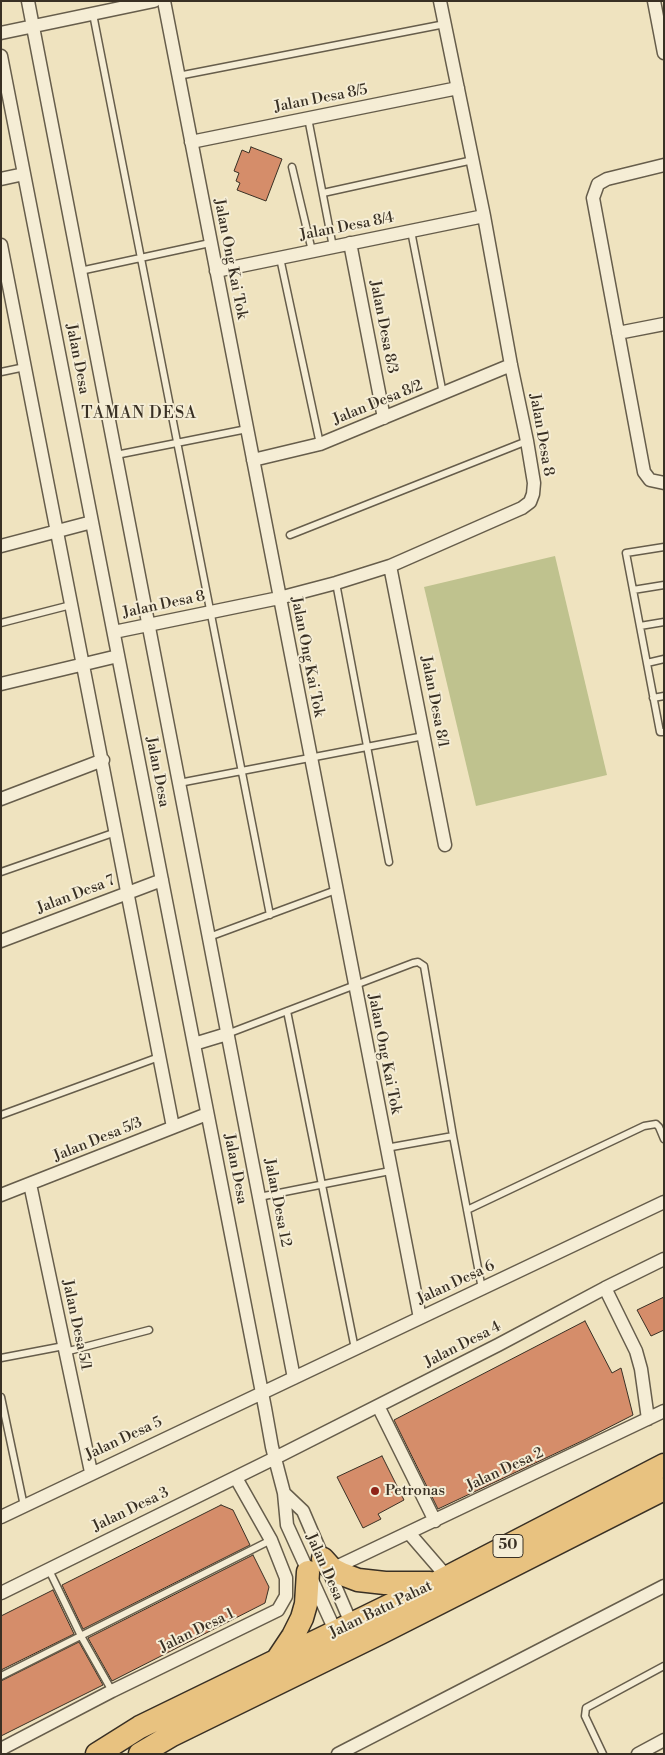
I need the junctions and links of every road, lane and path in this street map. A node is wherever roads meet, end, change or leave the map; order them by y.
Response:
1 (28, 1) edge
2 (154, 1) edge
3 (164, 1) edge
4 (440, 1) edge
5 (658, 6) edge
6 (93, 14) junction
7 (445, 24) junction
8 (32, 26) junction
9 (1, 33) edge
10 (664, 53) edge
11 (1, 56) edge
12 (178, 76) junction
13 (458, 88) junction
14 (308, 118) junction
15 (191, 142) junction
16 (473, 160) junction
17 (664, 165) edge
18 (292, 167) dead end
19 (24, 174) junction
20 (1, 179) edge
21 (323, 193) junction
22 (484, 216) junction
23 (410, 231) junction
24 (210, 243) junction
25 (350, 243) junction
26 (1, 245) edge
27 (333, 247) junction
28 (312, 251) junction
29 (141, 258) junction
30 (280, 258) junction
31 (216, 270) junction
32 (80, 271) junction
33 (664, 324) edge
34 (618, 333) junction
35 (511, 365) junction
36 (25, 367) junction
37 (1, 372) edge
38 (443, 394) junction
39 (384, 418) junction
40 (247, 429) junction
41 (527, 441) junction
42 (177, 442) junction
43 (320, 444) junction
44 (116, 455) junction
45 (253, 460) junction
46 (664, 483) edge
47 (92, 522) junction
48 (57, 532) junction
49 (290, 536) dead end
50 (1, 546) edge
51 (664, 547) edge
52 (390, 566) junction
53 (336, 583) junction
54 (664, 585) edge
55 (633, 590) junction
56 (280, 598) junction
57 (71, 605) junction
58 (210, 612) junction
59 (664, 622) edge
60 (1, 623) edge
61 (149, 625) junction
62 (640, 626) junction
63 (114, 632) junction
64 (118, 656) junction
65 (664, 660) edge
66 (647, 663) junction
67 (84, 664) junction
68 (1, 684) edge
69 (664, 696) edge
70 (653, 698) junction
71 (664, 732) edge
72 (424, 736) junction
73 (366, 747) junction
74 (310, 757) junction
75 (103, 760) junction
76 (241, 770) junction
77 (179, 783) junction
78 (1, 799) edge
79 (116, 832) junction
80 (445, 845) dead end
81 (389, 862) dead end
82 (1, 872) edge
83 (162, 880) junction
84 (336, 890) junction
85 (128, 893) junction
86 (270, 915) junction
87 (209, 937) junction
88 (1, 941) edge
89 (354, 986) junction
90 (287, 1011) junction
91 (227, 1034) junction
92 (194, 1044) junction
93 (160, 1056) junction
94 (208, 1114) junction
95 (1, 1115) edge
96 (173, 1127) junction
97 (453, 1136) junction
98 (664, 1139) edge
99 (386, 1148) junction
100 (390, 1171) junction
101 (30, 1184) junction
102 (322, 1185) junction
103 (1, 1196) edge
104 (259, 1197) junction
105 (664, 1202) edge
106 (466, 1210) junction
107 (664, 1259) edge
108 (605, 1288) junction
109 (482, 1289) junction
110 (420, 1318) junction
111 (150, 1330) dead end
112 (65, 1349) junction
113 (355, 1349) junction
114 (1, 1358) edge
115 (294, 1378) junction
116 (262, 1393) junction
117 (1, 1397) edge
118 (378, 1406) junction
119 (664, 1411) edge
120 (648, 1419) junction
121 (274, 1453) junction
122 (664, 1465) edge
123 (91, 1472) junction
124 (236, 1478) junction
125 (664, 1488) edge
126 (284, 1493) junction
127 (24, 1506) junction
128 (1, 1516) edge
129 (435, 1521) junction
130 (409, 1533) junction
131 (270, 1540) junction
132 (321, 1567) junction
133 (48, 1568) junction
134 (442, 1580) junction
135 (664, 1586) edge
136 (1, 1593) edge
137 (81, 1636) junction
138 (348, 1637) junction
139 (277, 1661) junction
140 (664, 1666) edge
141 (1, 1676) edge
142 (112, 1692) junction
143 (664, 1740) edge
144 (1, 1749) edge
145 (97, 1754) edge
146 (140, 1754) edge
147 (338, 1754) edge
148 (603, 1754) edge
149 (638, 1754) edge

1 - 8 street, Jalan Desa
2 - 6 street
3 - 12 street, Jalan Ong Kai Tok
4 - 7 street, Jalan Desa 8
5 - 10 street
6 - 8 street
6 - 29 lane
7 - 12 lane
7 - 13 street, Jalan Desa 8
8 - 9 street
8 - 32 street, Jalan Desa
11 - 19 street, Jalan Desa
12 - 15 street, Jalan Ong Kai Tok
13 - 14 street, Jalan Desa 8/5
13 - 16 street, Jalan Desa 8
14 - 15 street, Jalan Desa 8/5
14 - 21 lane
15 - 24 street, Jalan Ong Kai Tok
16 - 21 lane
16 - 22 street, Jalan Desa 8
17 - 34 street
18 - 28 lane
19 - 20 street
19 - 47 street, Jalan Desa
21 - 27 lane
22 - 23 street, Jalan Desa 8/4
22 - 35 street, Jalan Desa 8
23 - 25 street, Jalan Desa 8/4
23 - 38 lane
24 - 29 lane
24 - 31 street, Jalan Ong Kai Tok
25 - 27 street, Jalan Desa 8/4
25 - 39 street, Jalan Desa 8/3
26 - 36 street
27 - 28 street, Jalan Desa 8/4
28 - 30 street, Jalan Desa 8/4
29 - 32 lane
29 - 42 lane
30 - 31 street, Jalan Desa 8/4
30 - 43 lane
31 - 40 street, Jalan Ong Kai Tok
32 - 44 street, Jalan Desa
33 - 34 street
34 - 46 street
35 - 38 street, Jalan Desa 8/2
35 - 41 street, Jalan Desa 8
36 - 37 lane
36 - 48 street
38 - 39 street, Jalan Desa 8/2
39 - 43 street, Jalan Desa 8/2
40 - 42 lane
40 - 45 street, Jalan Ong Kai Tok
41 - 49 lane
41 - 52 street, Jalan Desa 8
42 - 44 lane
42 - 58 lane
43 - 45 street, Jalan Desa 8/2
44 - 61 street, Jalan Desa
45 - 56 street, Jalan Ong Kai Tok
47 - 48 street
47 - 63 street, Jalan Desa
48 - 50 street
48 - 57 street
51 - 55 lane
52 - 53 street, Jalan Desa 8
52 - 72 street, Jalan Desa 8/1
53 - 56 street, Jalan Desa 8
53 - 73 lane
54 - 55 lane
55 - 62 lane
56 - 58 street, Jalan Desa 8
56 - 74 street, Jalan Ong Kai Tok
57 - 60 lane
57 - 67 street
58 - 61 street, Jalan Desa 8
58 - 76 lane
59 - 62 lane
61 - 63 street, Jalan Desa 8
61 - 77 street, Jalan Desa
62 - 66 lane
63 - 64 street, Jalan Desa
64 - 67 street
64 - 83 street, Jalan Desa
65 - 66 lane
66 - 70 lane
67 - 68 street
67 - 75 street
69 - 70 lane
70 - 71 lane
72 - 73 lane
72 - 80 street, Jalan Desa 8/1
73 - 74 lane
73 - 81 lane
74 - 76 lane
74 - 84 street, Jalan Ong Kai Tok
75 - 78 street
75 - 79 street
76 - 77 lane
76 - 86 lane
77 - 87 street, Jalan Desa
79 - 82 lane
79 - 85 street
83 - 85 street, Jalan Desa 7
83 - 92 street, Jalan Desa
84 - 86 lane
84 - 89 street, Jalan Ong Kai Tok
85 - 88 street, Jalan Desa 7
85 - 93 street
86 - 87 lane
87 - 91 street, Jalan Desa
89 - 90 lane
89 - 97 lane
89 - 99 street, Jalan Ong Kai Tok
90 - 91 lane
90 - 102 lane
91 - 92 street
91 - 104 street, Jalan Desa 12
92 - 94 street, Jalan Desa
93 - 95 lane
93 - 96 street
94 - 96 street, Jalan Desa 5/3
94 - 116 street, Jalan Desa
96 - 101 street, Jalan Desa 5/3
97 - 99 lane
97 - 106 lane
98 - 106 lane
99 - 100 street, Jalan Ong Kai Tok
100 - 102 lane
100 - 110 street, Jalan Ong Kai Tok
101 - 103 street, Jalan Desa 5/3
101 - 112 street, Jalan Desa 5/1
102 - 104 lane
102 - 113 lane
104 - 115 street, Jalan Desa 12
105 - 109 street, Jalan Desa 6
106 - 109 lane
107 - 108 street, Jalan Desa 4
108 - 118 street, Jalan Desa 4
108 - 120 street
109 - 110 street, Jalan Desa 6
110 - 113 street, Jalan Desa 6
111 - 112 lane
112 - 114 lane
112 - 123 street, Jalan Desa 5/1
113 - 115 street, Jalan Desa 6
115 - 116 street, Jalan Desa 6
116 - 121 street, Jalan Desa
116 - 123 street, Jalan Desa 5
117 - 127 lane
118 - 121 street, Jalan Desa 4
118 - 129 street
119 - 120 street, Jalan Desa 2
120 - 129 street, Jalan Desa 2
121 - 124 street, Jalan Desa 3
121 - 126 street, Jalan Desa
122 - 134 highway, Jalan Batu Pahat / 50
123 - 127 street, Jalan Desa 5
124 - 131 street, Jalan Desa 1
124 - 133 street, Jalan Desa 3
125 - 138 highway, Jalan Batu Pahat / 50
126 - 132 street, Jalan Desa
126 - 132 street, Jalan Desa
127 - 128 street, Jalan Desa 5
129 - 130 street, Jalan Desa 2
130 - 132 street, Jalan Desa 2
130 - 134 street
131 - 137 lane
131 - 142 street, Jalan Desa 1
132 - 134 highway
132 - 138 street, Jalan Desa
132 - 138 street, Jalan Desa
132 - 139 highway
133 - 136 street, Jalan Desa 3
133 - 137 lane
134 - 138 highway, Jalan Batu Pahat / 50
135 - 147 street
137 - 141 lane
137 - 142 lane
138 - 139 highway, Jalan Batu Pahat / 50
138 - 146 highway, Jalan Batu Pahat / 50
139 - 145 highway, Jalan Batu Pahat / 50
140 - 148 lane
142 - 144 street, Jalan Desa 1
143 - 149 street

